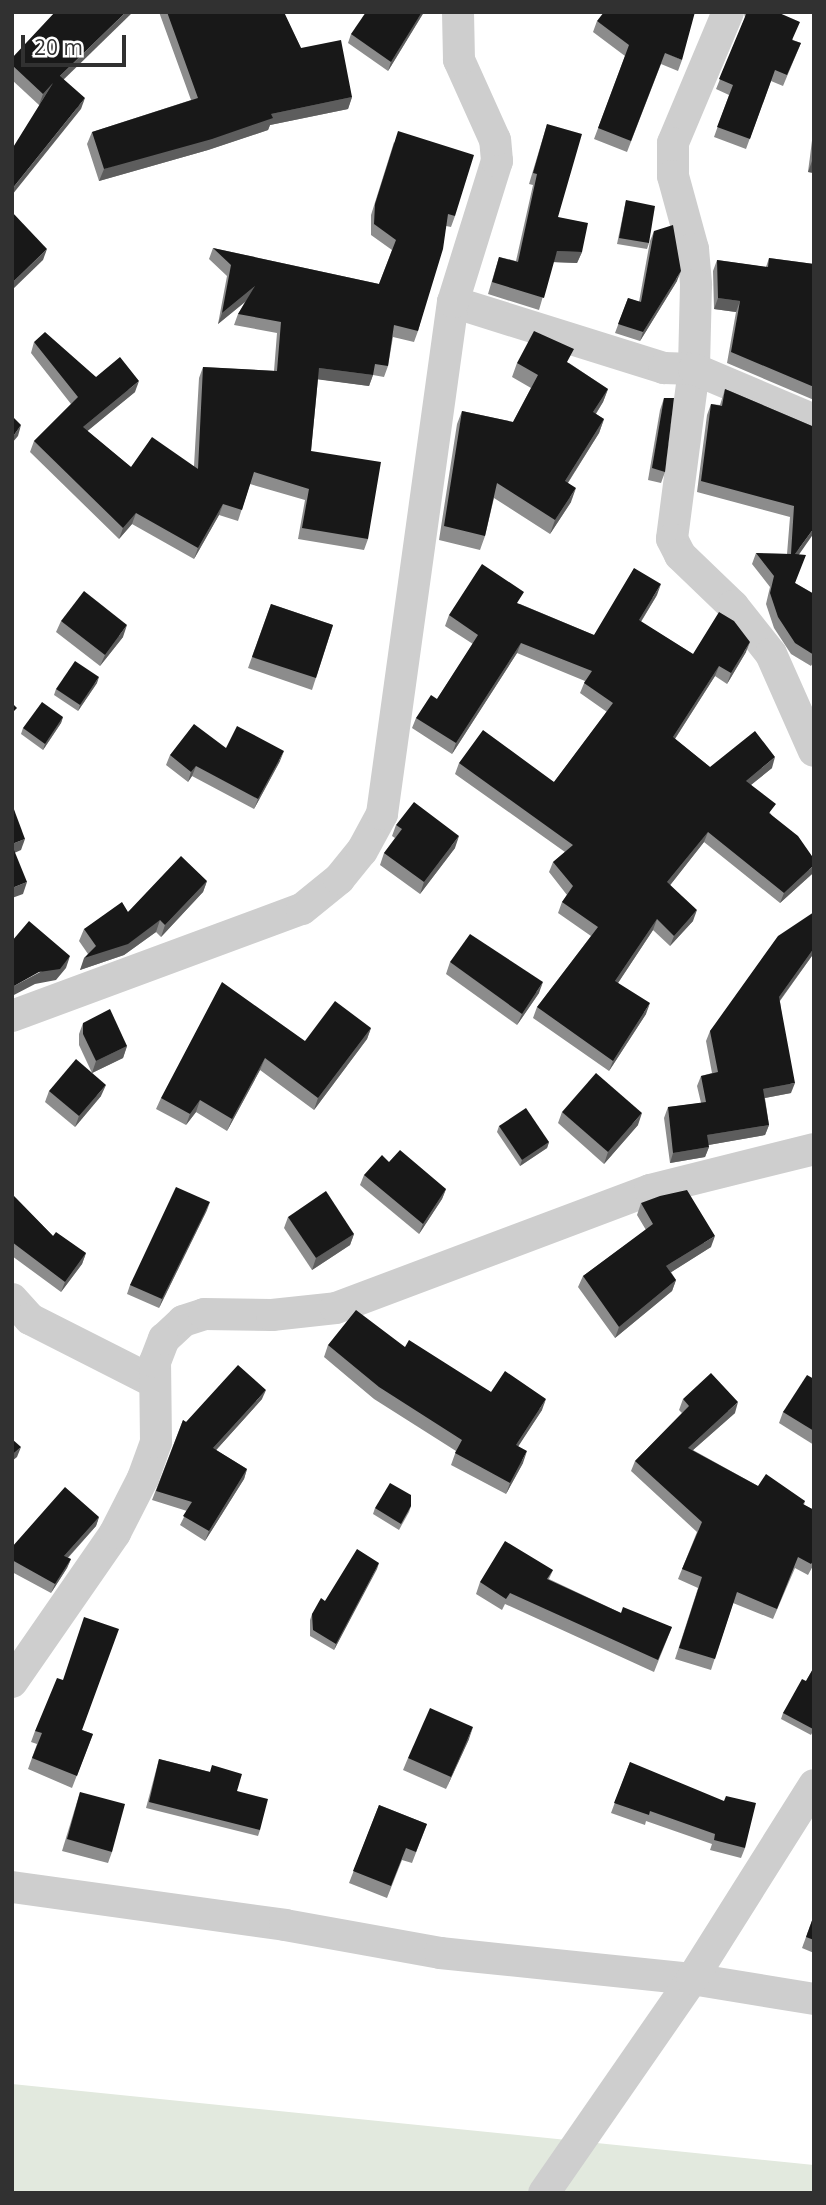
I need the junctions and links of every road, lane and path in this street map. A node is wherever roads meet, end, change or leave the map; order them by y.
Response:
1 (458, 12) edge
2 (728, 12) edge
3 (453, 302) junction
4 (694, 369) junction
5 (814, 420) edge
6 (814, 751) edge
7 (12, 1016) edge
8 (814, 1150) edge
9 (12, 1299) edge
10 (154, 1382) junction
11 (12, 1682) edge
12 (814, 1785) edge
13 (12, 1887) edge
14 (692, 1979) junction
15 (814, 1999) edge
16 (544, 2193) edge

1 - 3 street
2 - 4 street
3 - 4 street
3 - 7 street
4 - 5 street
4 - 6 street
8 - 10 street
9 - 10 street
10 - 11 street
12 - 14 street
13 - 14 street
14 - 15 street
14 - 16 street

